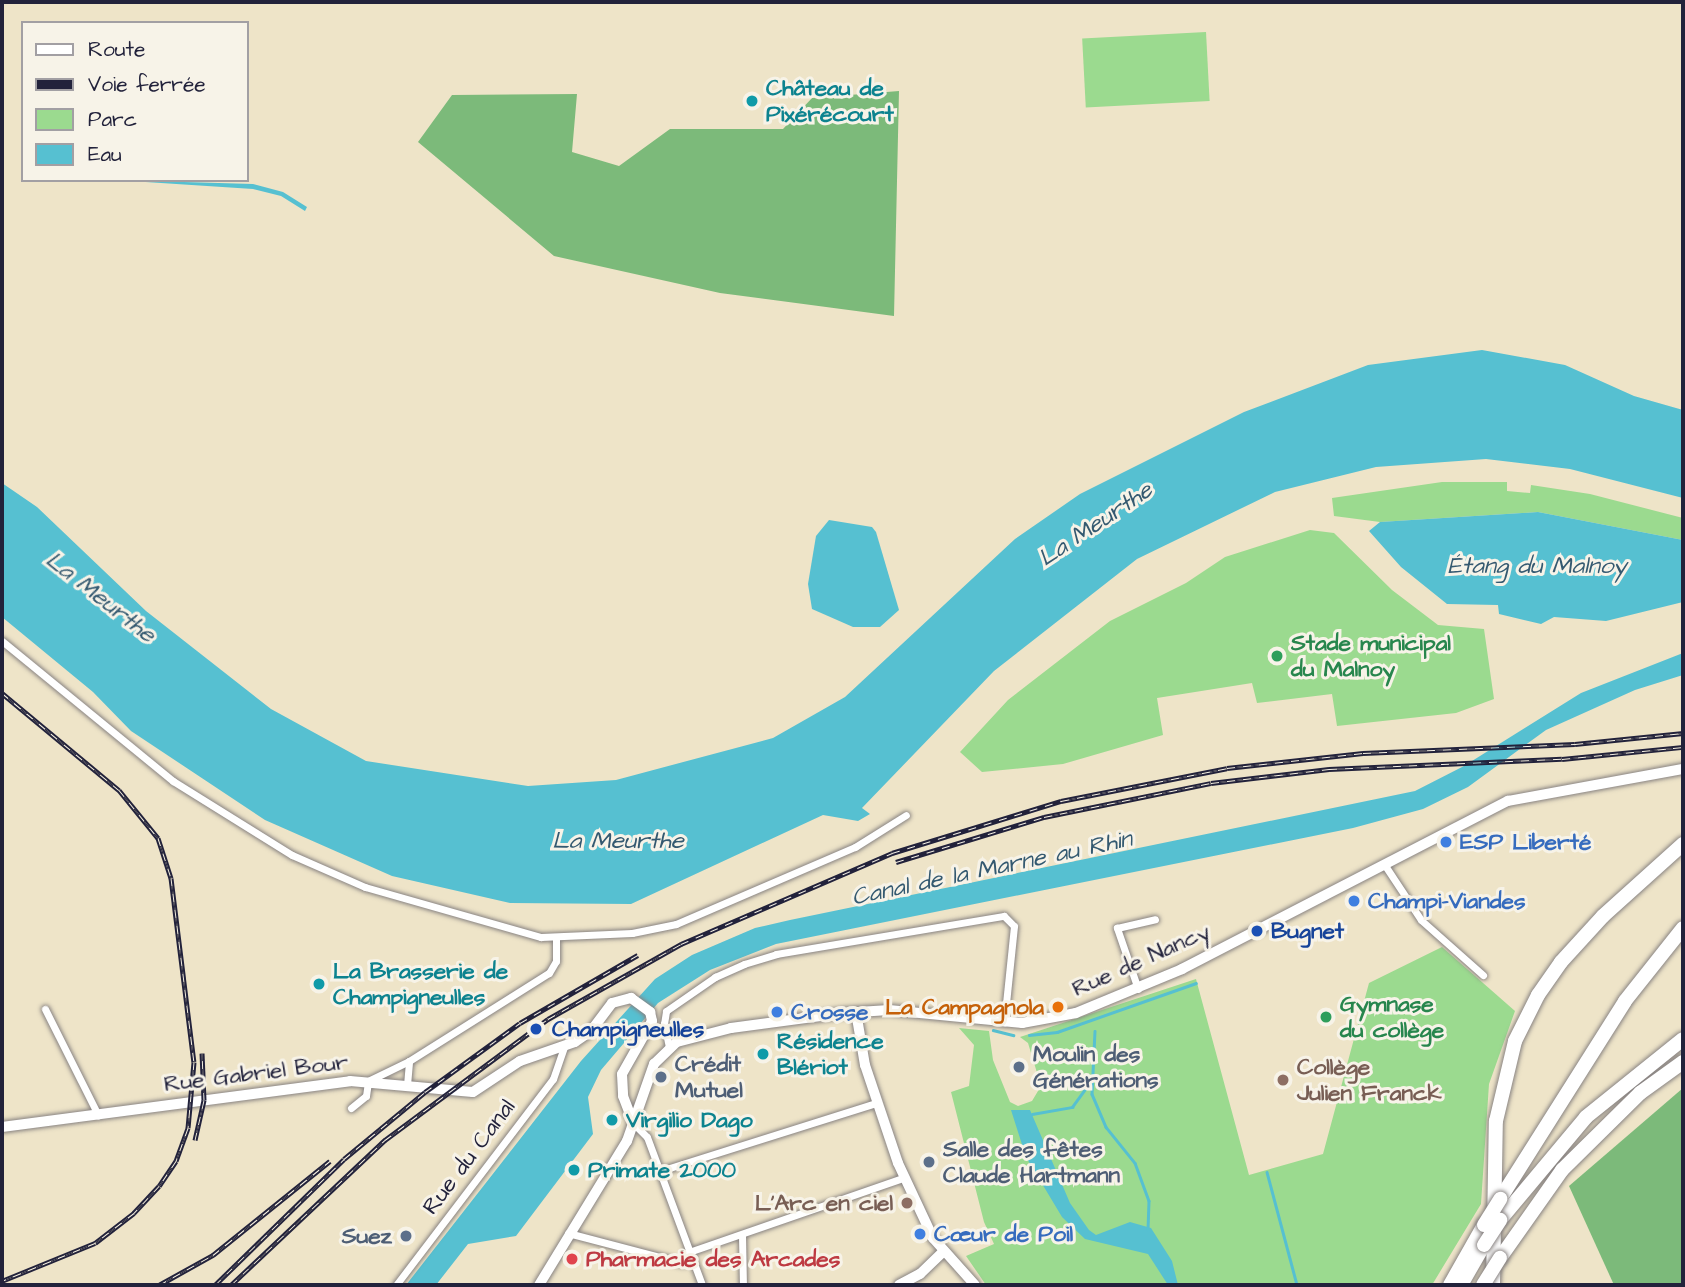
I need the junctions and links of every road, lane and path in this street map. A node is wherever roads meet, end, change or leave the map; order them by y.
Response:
1 (2, 641) edge
2 (1683, 769) edge
3 (906, 814) dead end
4 (1683, 844) edge
5 (1384, 864) junction
6 (1155, 919) dead end
7 (1683, 928) edge
8 (556, 938) junction
9 (1483, 975) dead end
10 (1138, 989) junction
11 (45, 1009) dead end
12 (856, 1012) junction
13 (1004, 1022) junction
14 (1683, 1039) edge
15 (564, 1047) junction
16 (669, 1047) junction
17 (408, 1061) junction
18 (1683, 1062) edge
19 (398, 1066) junction
20 (368, 1081) junction
21 (622, 1084) junction
22 (403, 1085) junction
23 (643, 1094) junction
24 (876, 1103) junction
25 (351, 1108) dead end
26 (98, 1115) junction
27 (634, 1124) junction
28 (2, 1127) edge
29 (660, 1171) junction
30 (905, 1177) junction
31 (569, 1234) junction
32 (742, 1235) junction
33 (944, 1251) junction
34 (689, 1257) junction
35 (396, 1285) edge
36 (532, 1285) edge
37 (539, 1285) edge
38 (702, 1285) edge
39 (743, 1285) edge
40 (899, 1285) edge
41 (975, 1285) edge
42 (1450, 1285) edge
43 (1461, 1285) edge
44 (1483, 1285) edge
45 (1493, 1285) edge

1 - 8 street
2 - 5 main road, Rue de Nancy
3 - 8 street
4 - 45 highway
5 - 9 street
5 - 10 main road, Rue de Nancy
6 - 10 street
7 - 42 highway, bridge
8 - 17 street
10 - 13 main road, Rue de Nancy
11 - 26 street
12 - 13 main road, Rue de Nancy
12 - 16 main road, Rue de Nancy
12 - 24 main road
13 - 16 street
14 - 43 highway, bridge
15 - 21 main road, Rue Gabriel Bour
15 - 22 main road, Rue Gabriel Bour
15 - 35 street, Rue du Canal
16 - 23 main road
17 - 19 street
17 - 22 street
18 - 44 highway, bridge
19 - 20 street
19 - 22 street
20 - 22 main road, Rue Gabriel Bour
20 - 25 street
20 - 26 main road, Rue Gabriel Bour
21 - 23 main road
21 - 27 main road
23 - 27 main road
24 - 29 street
24 - 30 main road
26 - 28 main road, Rue Gabriel Bour
27 - 29 street
27 - 31 main road
29 - 34 street
30 - 32 street
30 - 33 main road
31 - 34 street
31 - 36 main road
31 - 37 main road
32 - 34 street
32 - 39 street
33 - 40 main road
33 - 41 main road
34 - 38 street

